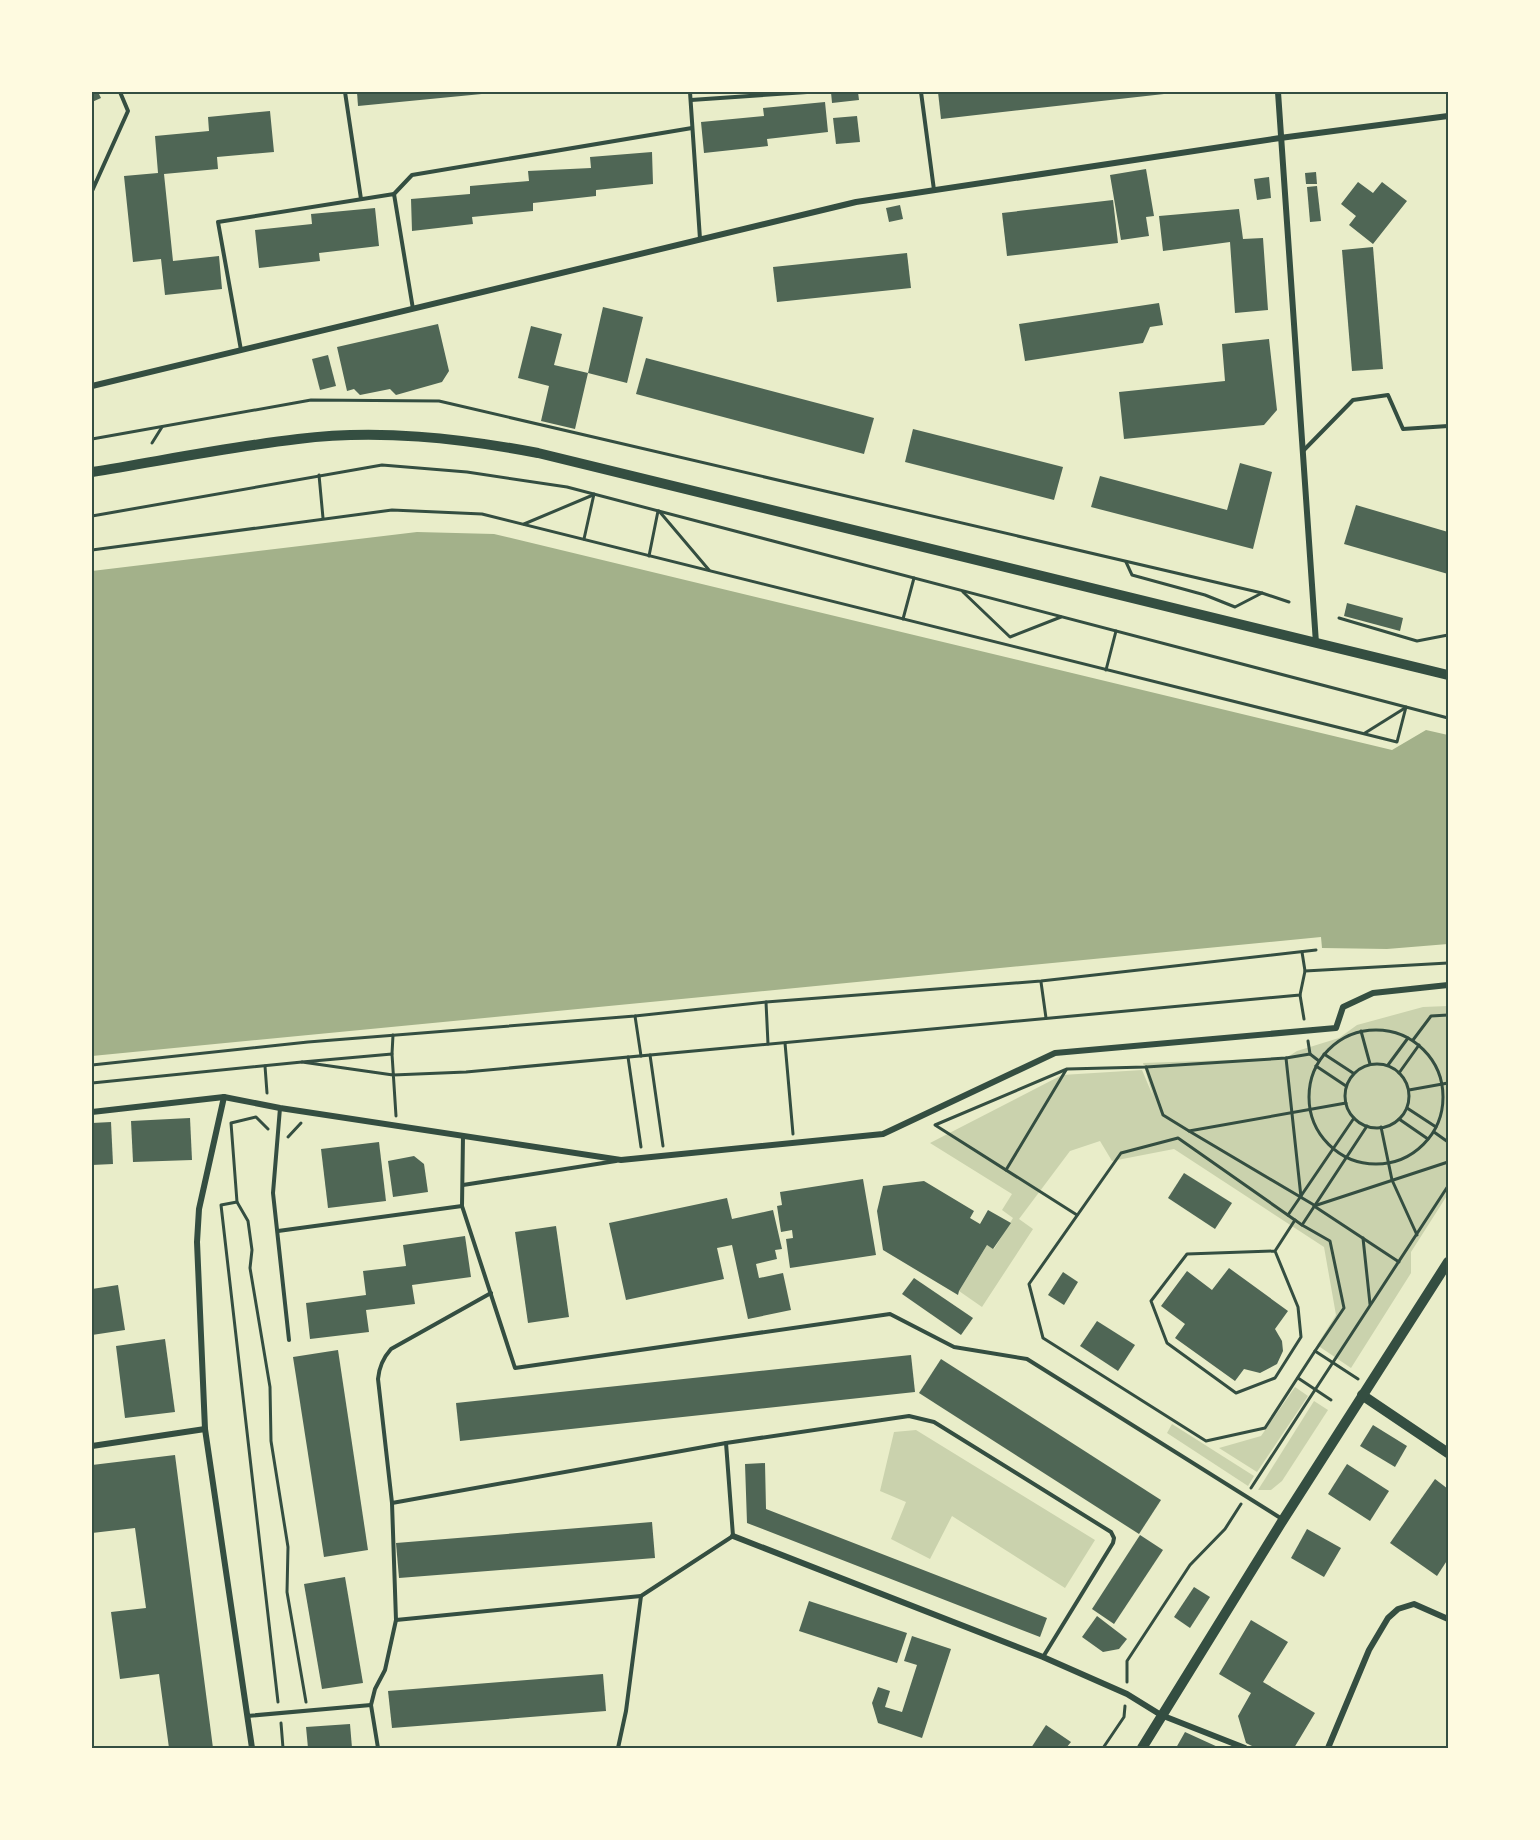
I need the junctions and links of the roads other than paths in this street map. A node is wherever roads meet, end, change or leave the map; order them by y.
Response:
1 (120, 92) edge
2 (345, 92) edge
3 (690, 92) edge
4 (807, 92) edge
5 (921, 92) edge
6 (1278, 92) edge
7 (691, 100) junction
8 (1449, 116) edge
9 (692, 128) junction
10 (1280, 138) junction
11 (934, 190) junction
12 (92, 191) edge
13 (394, 194) junction
14 (361, 199) junction
15 (700, 239) junction
16 (413, 309) junction
17 (241, 350) junction
18 (92, 386) edge
19 (1449, 426) edge
20 (1303, 452) junction
21 (92, 472) edge
22 (1316, 644) junction
23 (1449, 675) edge
24 (1449, 985) edge
25 (224, 1097) junction
26 (280, 1107) junction
27 (92, 1112) edge
28 (463, 1136) junction
29 (621, 1160) junction
30 (463, 1185) junction
31 (462, 1206) junction
32 (278, 1231) junction
33 (1449, 1262) edge
34 (1445, 1276) edge
35 (491, 1293) junction
36 (289, 1340) dead end
37 (1365, 1390) junction
38 (205, 1429) junction
39 (726, 1443) junction
40 (92, 1446) edge
41 (1449, 1454) edge
42 (392, 1503) junction
43 (1283, 1520) junction
44 (733, 1536) junction
45 (641, 1596) junction
46 (1447, 1616) edge
47 (396, 1620) junction
48 (1043, 1657) junction
49 (371, 1705) junction
50 (1161, 1715) junction
51 (247, 1716) junction
52 (252, 1749) edge
53 (378, 1749) edge
54 (618, 1749) edge
55 (1142, 1749) edge
56 (1245, 1749) edge
57 (1328, 1749) edge

1 - 12 lane
2 - 14 lane
3 - 7 lane
4 - 7 lane
5 - 11 lane
6 - 10 street
7 - 9 lane
8 - 10 street
9 - 13 lane
9 - 15 lane
10 - 11 street
10 - 20 street
11 - 15 street
13 - 14 lane
13 - 16 lane
14 - 17 lane
15 - 16 street
16 - 17 street
17 - 18 street
19 - 20 lane
20 - 22 street
21 - 22 main road
22 - 23 main road
24 - 29 street
25 - 26 street
25 - 27 street
25 - 38 street
26 - 28 street
26 - 32 lane
28 - 29 street
28 - 30 lane
29 - 30 lane
30 - 31 lane
31 - 32 lane
31 - 35 lane
32 - 36 lane
33 - 34 main road
34 - 37 main road
35 - 42 lane
35 - 43 lane
37 - 41 main road
37 - 43 main road
38 - 40 street
38 - 51 street
39 - 42 lane
39 - 44 lane
39 - 48 lane
42 - 47 lane
43 - 50 main road
44 - 45 lane
44 - 48 street
45 - 47 lane
45 - 54 lane
46 - 57 street
47 - 49 lane
48 - 50 street
49 - 51 lane
49 - 53 lane
50 - 55 main road
50 - 56 street
51 - 52 street

